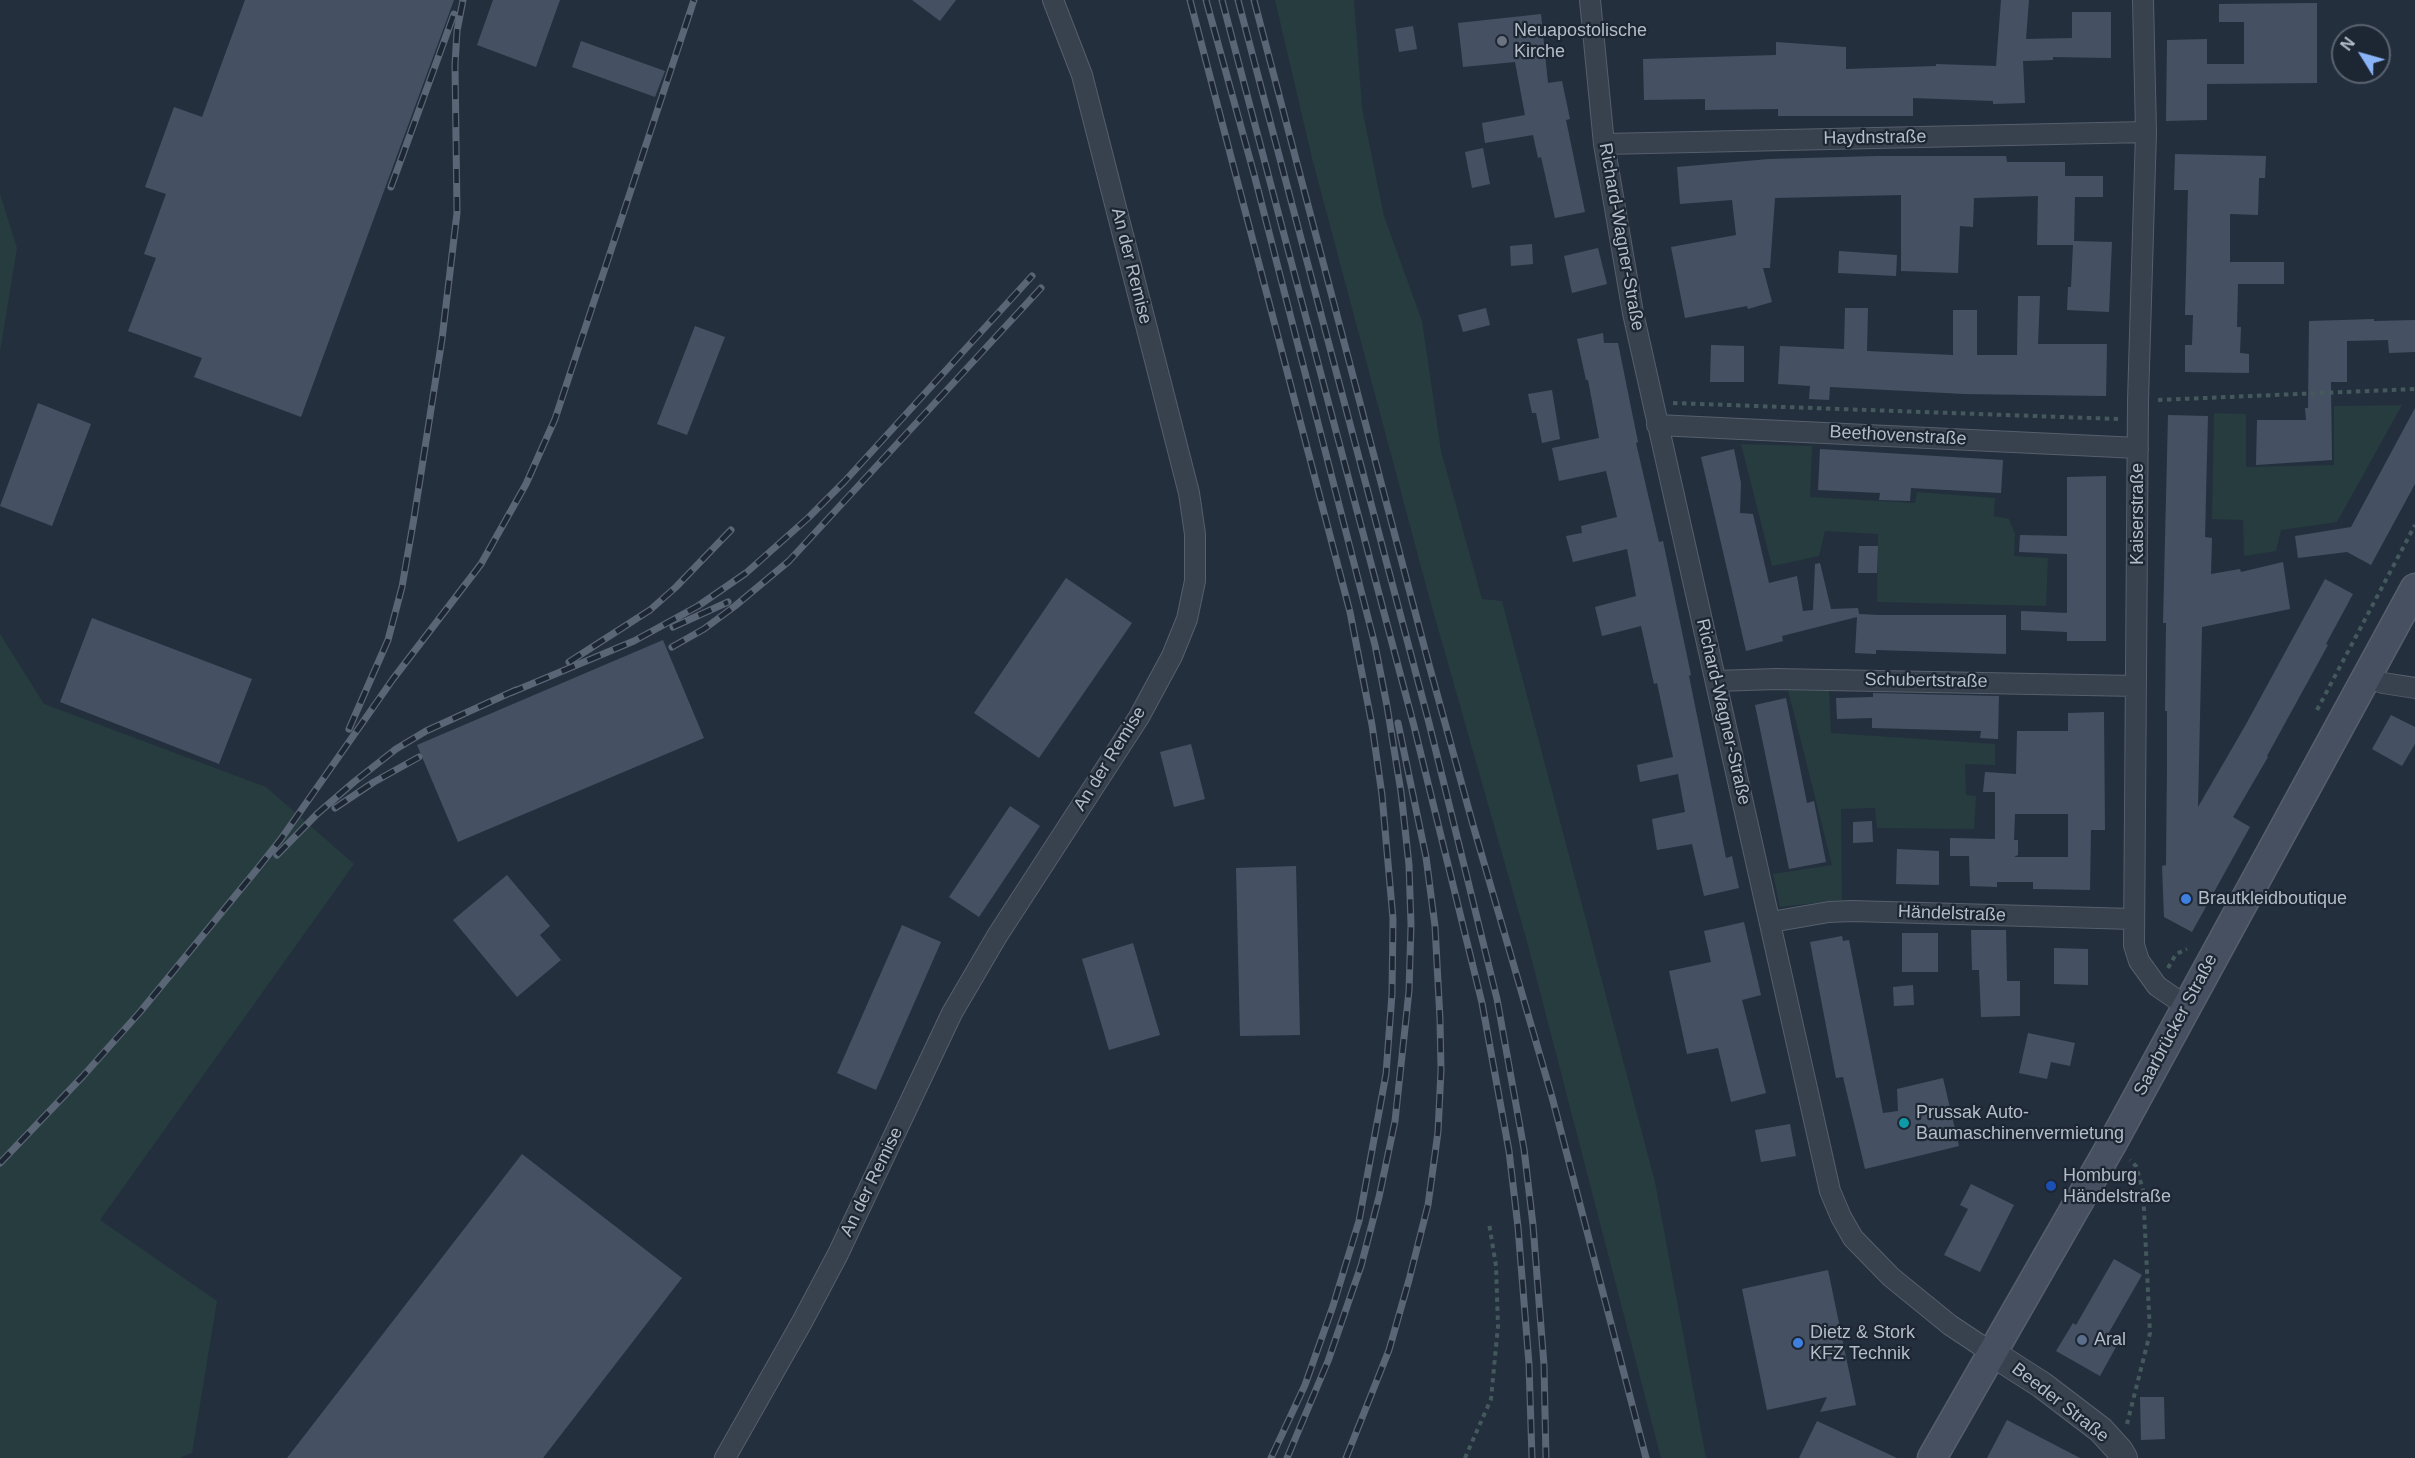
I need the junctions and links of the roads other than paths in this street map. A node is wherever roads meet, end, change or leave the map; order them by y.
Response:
1 (1053, 0) edge
2 (1590, 0) edge
3 (2142, 0) edge
4 (2146, 132) junction
5 (1604, 144) junction
6 (1657, 424) junction
7 (2138, 448) junction
8 (2415, 588) edge
9 (2366, 676) junction
10 (1716, 681) junction
11 (2136, 686) junction
12 (2415, 688) edge
13 (2133, 919) junction
14 (1771, 922) junction
15 (2186, 1006) junction
16 (1992, 1353) junction
17 (2122, 1455) edge
18 (725, 1458) edge
19 (1932, 1458) edge

1 - 18 street, An der Remise
2 - 5 street, Richard-Wagner-Straße
3 - 4 street, Kaiserstraße
4 - 5 street, Haydnstraße
4 - 7 street, Kaiserstraße
5 - 6 street, Richard-Wagner-Straße
6 - 7 street, Beethovenstraße
6 - 10 street, Richard-Wagner-Straße
7 - 11 street, Kaiserstraße
8 - 9 main road, Saarbrücker Straße
9 - 12 street
9 - 15 main road, Saarbrücker Straße
10 - 11 street, Schubertstraße
10 - 14 street, Richard-Wagner-Straße
11 - 13 street, Kaiserstraße
13 - 14 street, Händelstraße
13 - 15 street, Kaiserstraße
14 - 16 street, Richard-Wagner-Straße
15 - 16 main road, Saarbrücker Straße
16 - 17 street, Beeder Straße
16 - 19 main road, Saarbrücker Straße

